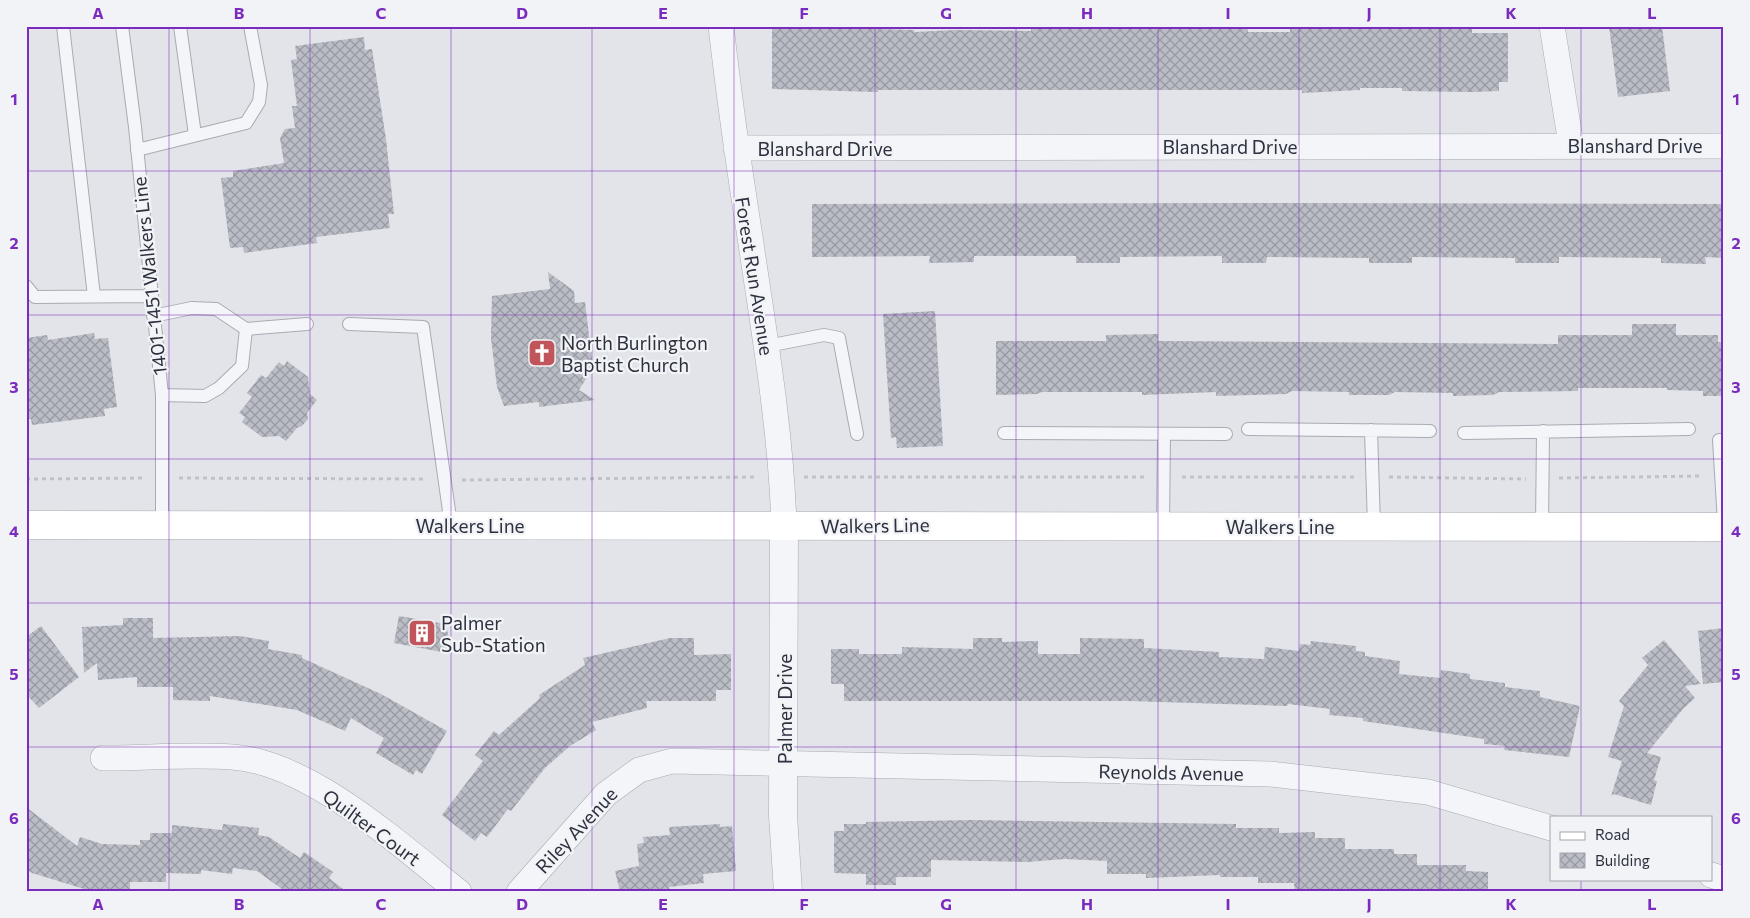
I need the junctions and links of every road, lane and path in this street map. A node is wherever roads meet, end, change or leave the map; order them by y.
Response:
1 (63, 26) edge
2 (122, 26) edge
3 (180, 26) edge
4 (250, 26) edge
5 (721, 26) edge
6 (1552, 26) edge
7 (195, 136) junction
8 (1571, 144) junction
9 (1724, 146) edge
10 (736, 148) junction
11 (137, 150) junction
12 (26, 286) edge
13 (94, 296) junction
14 (150, 296) junction
15 (152, 316) junction
16 (307, 324) dead end
17 (349, 324) dead end
18 (246, 329) junction
19 (767, 346) junction
20 (162, 395) junction
21 (1248, 429) dead end
22 (1689, 429) dead end
23 (1371, 430) junction
24 (1430, 431) dead end
25 (1543, 431) junction
26 (1004, 433) dead end
27 (858, 434) dead end
28 (1164, 434) junction
29 (1226, 434) dead end
30 (1464, 434) dead end
31 (1724, 440) edge
32 (1721, 476) junction
33 (782, 477) junction
34 (1164, 477) junction
35 (1372, 477) junction
36 (161, 478) junction
37 (26, 479) edge
38 (1542, 479) junction
39 (445, 480) junction
40 (1724, 523) edge
41 (26, 525) edge
42 (451, 525) junction
43 (162, 526) junction
44 (784, 526) junction
45 (1164, 526) junction
46 (1374, 526) junction
47 (1542, 527) junction
48 (1724, 527) edge
49 (103, 758) dead end
50 (784, 762) junction
51 (1550, 828) edge
52 (1712, 875) edge
53 (1724, 879) edge
54 (459, 892) edge
55 (519, 892) edge
56 (788, 892) edge

1 - 13 lane
2 - 11 lane, 1401-1451 Walkers Line
3 - 7 lane
4 - 7 lane
5 - 10 street, Forest Run Avenue
6 - 8 street
7 - 11 lane
8 - 9 street, Blanshard Drive
8 - 10 street, Blanshard Drive
10 - 19 street, Forest Run Avenue
11 - 14 lane, 1401-1451 Walkers Line
12 - 13 lane
13 - 14 lane
14 - 15 lane, 1401-1451 Walkers Line
15 - 18 lane
15 - 20 lane, 1401-1451 Walkers Line
16 - 18 lane
17 - 39 lane
18 - 20 lane
19 - 27 lane
19 - 33 street, Forest Run Avenue
20 - 36 lane, 1401-1451 Walkers Line
21 - 23 lane
22 - 25 lane
23 - 24 lane
23 - 35 lane
25 - 30 lane
25 - 38 lane
26 - 28 lane
28 - 29 lane
28 - 34 lane
31 - 32 lane
32 - 38 path
32 - 40 lane
33 - 34 path
33 - 39 path
33 - 44 street, Forest Run Avenue
34 - 35 path
34 - 45 lane
35 - 38 path
35 - 46 lane
36 - 37 path
36 - 39 path
36 - 43 lane, 1401-1451 Walkers Line
38 - 47 lane
39 - 42 lane
41 - 43 main road, Walkers Line
42 - 43 main road, Walkers Line
42 - 44 main road, Walkers Line
44 - 45 main road, Walkers Line
44 - 50 street, Palmer Drive
45 - 46 main road, Walkers Line
46 - 47 main road, Walkers Line
47 - 48 main road, Walkers Line
49 - 54 street, Quilter Court
50 - 51 street, Reynolds Avenue
50 - 55 street, Riley Avenue
50 - 56 street, Palmer Drive
52 - 53 street

